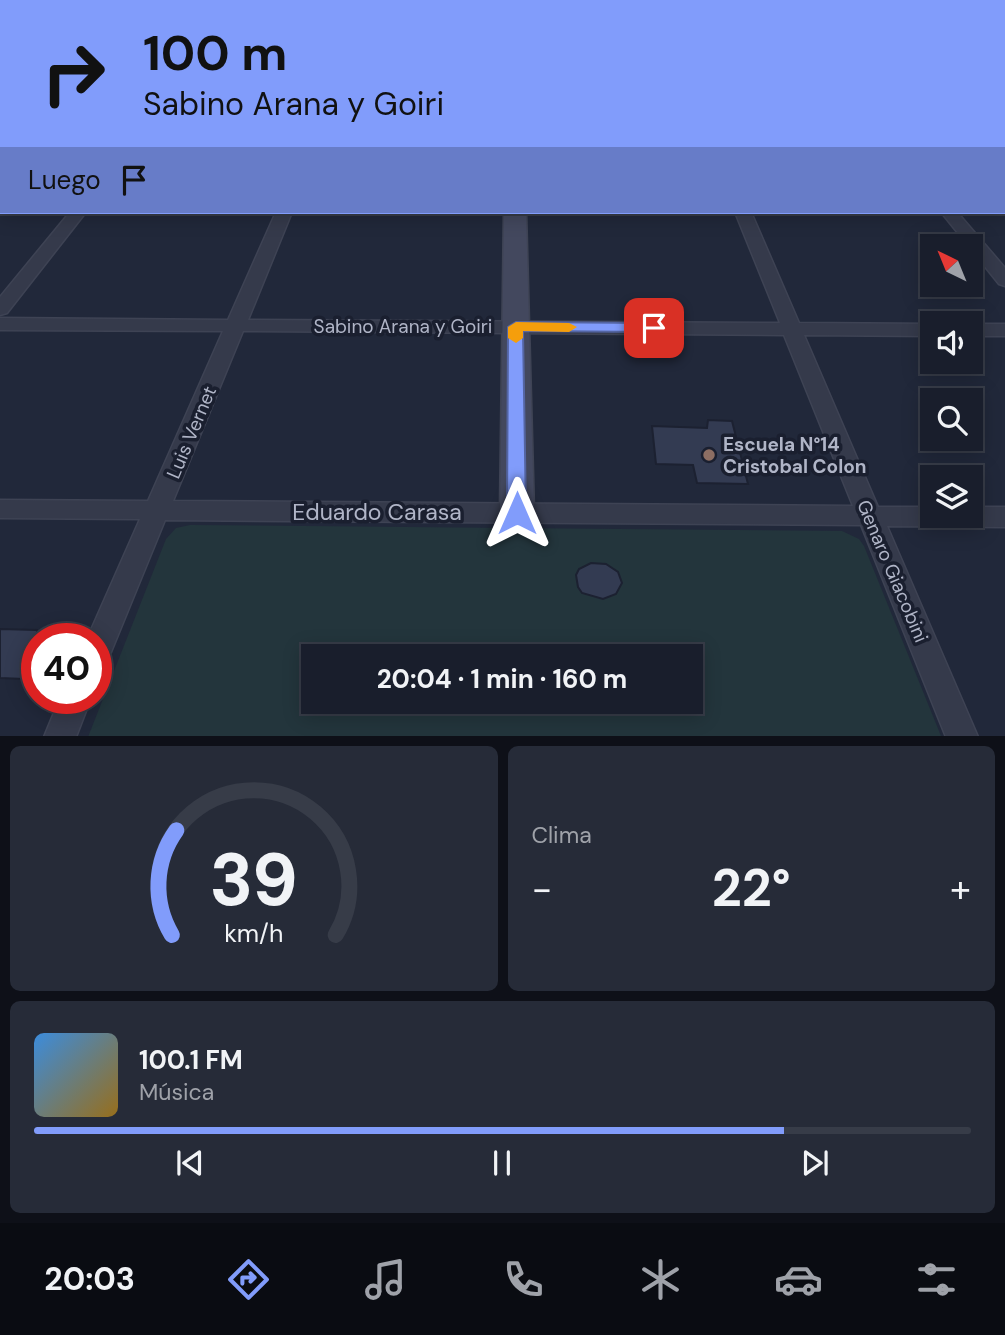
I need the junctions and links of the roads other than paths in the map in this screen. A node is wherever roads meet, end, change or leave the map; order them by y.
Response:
1 (76, 214) edge
2 (283, 214) edge
3 (515, 214) edge
4 (744, 214) edge
5 (951, 214) edge
6 (1005, 280) edge
7 (0, 309) edge
8 (0, 324) edge
9 (236, 325) junction
10 (516, 327) junction
11 (792, 329) junction
12 (920, 330) edge
13 (983, 330) edge
14 (1005, 330) edge
15 (0, 509) edge
16 (157, 510) junction
17 (517, 513) junction
18 (870, 516) junction
19 (1005, 517) edge
20 (108, 623) edge
21 (69, 714) edge
22 (60, 736) edge
23 (962, 736) edge

1 - 7 street
2 - 9 street, Luis Vernet
3 - 10 street
4 - 11 street, Genaro Giacobini
5 - 6 street
8 - 9 street, Sabino Arana y Goiri
9 - 10 street, Sabino Arana y Goiri
9 - 16 street, Luis Vernet
10 - 11 street, Sabino Arana y Goiri
10 - 17 street
11 - 12 street, Sabino Arana y Goiri
11 - 18 street, Genaro Giacobini
13 - 14 street
15 - 16 street, Eduardo Carasa
16 - 17 street, Eduardo Carasa
16 - 20 street, Luis Vernet
17 - 18 street, Eduardo Carasa
18 - 19 street, Eduardo Carasa
18 - 23 street, Genaro Giacobini
21 - 22 street

